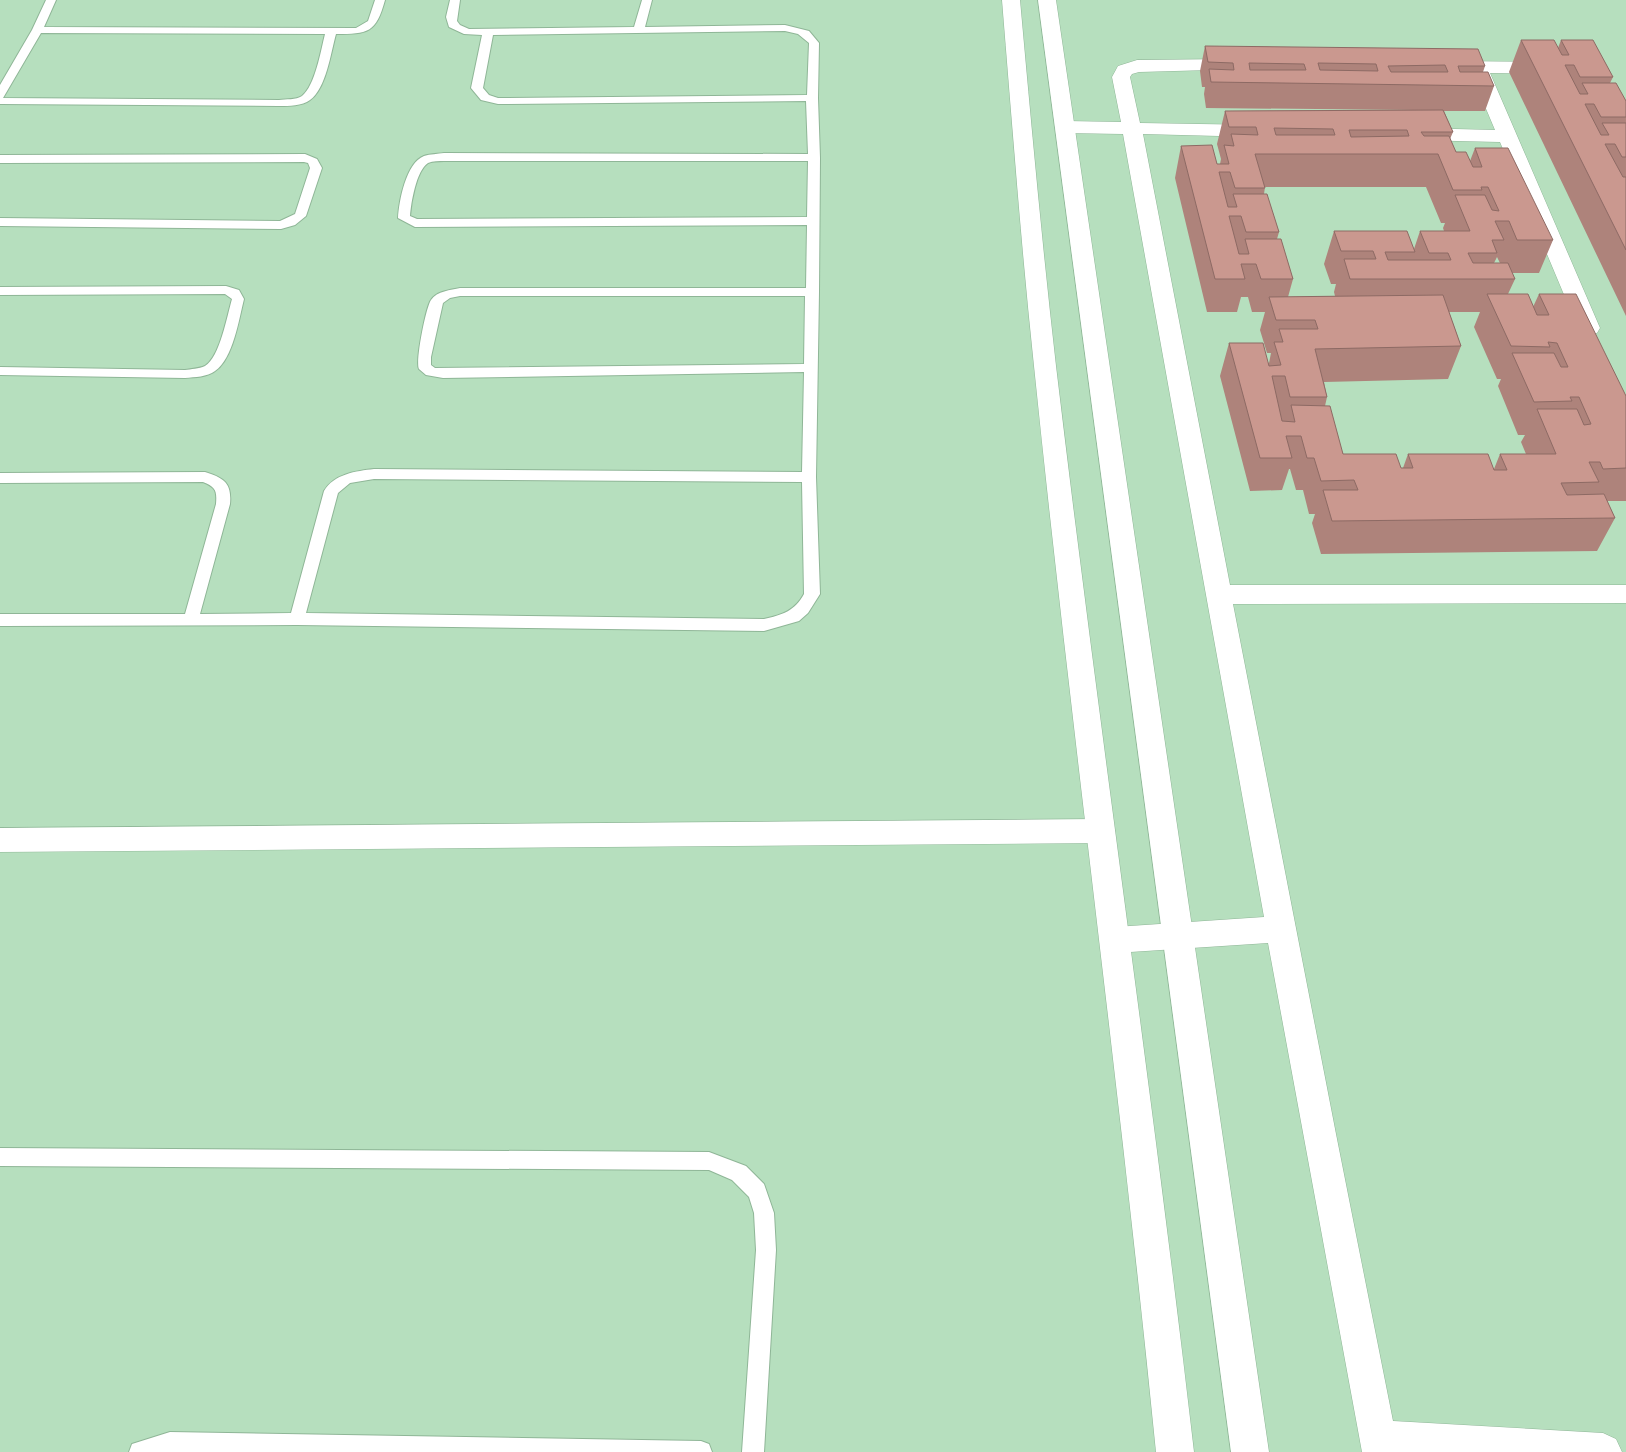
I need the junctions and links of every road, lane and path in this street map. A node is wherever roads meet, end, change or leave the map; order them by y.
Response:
1 (51, 0) edge
2 (380, 0) edge
3 (455, 0) edge
4 (647, 0) edge
5 (1011, 0) edge
6 (1047, 0) edge
7 (638, 29) junction
8 (37, 30) junction
9 (331, 31) junction
10 (488, 32) junction
11 (1260, 66) edge
12 (1429, 67) edge
13 (1478, 67) junction
14 (1565, 68) edge
15 (0, 94) edge
16 (812, 98) junction
17 (0, 101) edge
18 (1065, 127) junction
19 (1132, 129) junction
20 (1276, 132) edge
21 (1394, 134) edge
22 (1507, 136) junction
23 (814, 158) junction
24 (0, 159) edge
25 (813, 221) junction
26 (0, 222) edge
27 (0, 291) edge
28 (813, 292) junction
29 (1594, 342) edge
30 (810, 368) junction
31 (0, 371) edge
32 (809, 477) junction
33 (0, 478) edge
34 (1626, 594) edge
35 (1219, 595) junction
36 (297, 618) junction
37 (192, 619) junction
38 (0, 620) edge
39 (1101, 831) junction
40 (0, 840) edge
41 (1282, 930) junction
42 (1179, 935) junction
43 (1114, 940) junction
44 (0, 1157) edge
45 (1380, 1445) edge
46 (140, 1452) edge
47 (701, 1452) edge
48 (753, 1452) edge
49 (1175, 1452) edge
50 (1250, 1452) edge
51 (1603, 1452) edge

1 - 8 lane
2 - 9 lane
3 - 10 lane
4 - 7 lane
5 - 39 street
6 - 18 street
7 - 10 lane
7 - 16 lane
8 - 9 lane
8 - 15 lane
9 - 17 lane
10 - 16 lane
11 - 19 street
12 - 13 street
13 - 14 street
13 - 22 street
16 - 23 lane
18 - 19 street
18 - 42 street
19 - 20 street
19 - 35 street
21 - 22 street
22 - 29 street
23 - 25 lane
23 - 25 lane
24 - 26 lane
25 - 28 lane
27 - 31 lane
28 - 30 lane
28 - 30 lane
30 - 32 lane
32 - 36 lane
32 - 36 lane
33 - 37 lane
34 - 35 street
35 - 41 street
36 - 37 lane
37 - 38 lane
39 - 40 street
39 - 43 street
41 - 42 street
41 - 45 street
42 - 43 street
42 - 50 street
43 - 49 street
44 - 48 lane
45 - 51 street
46 - 47 lane

